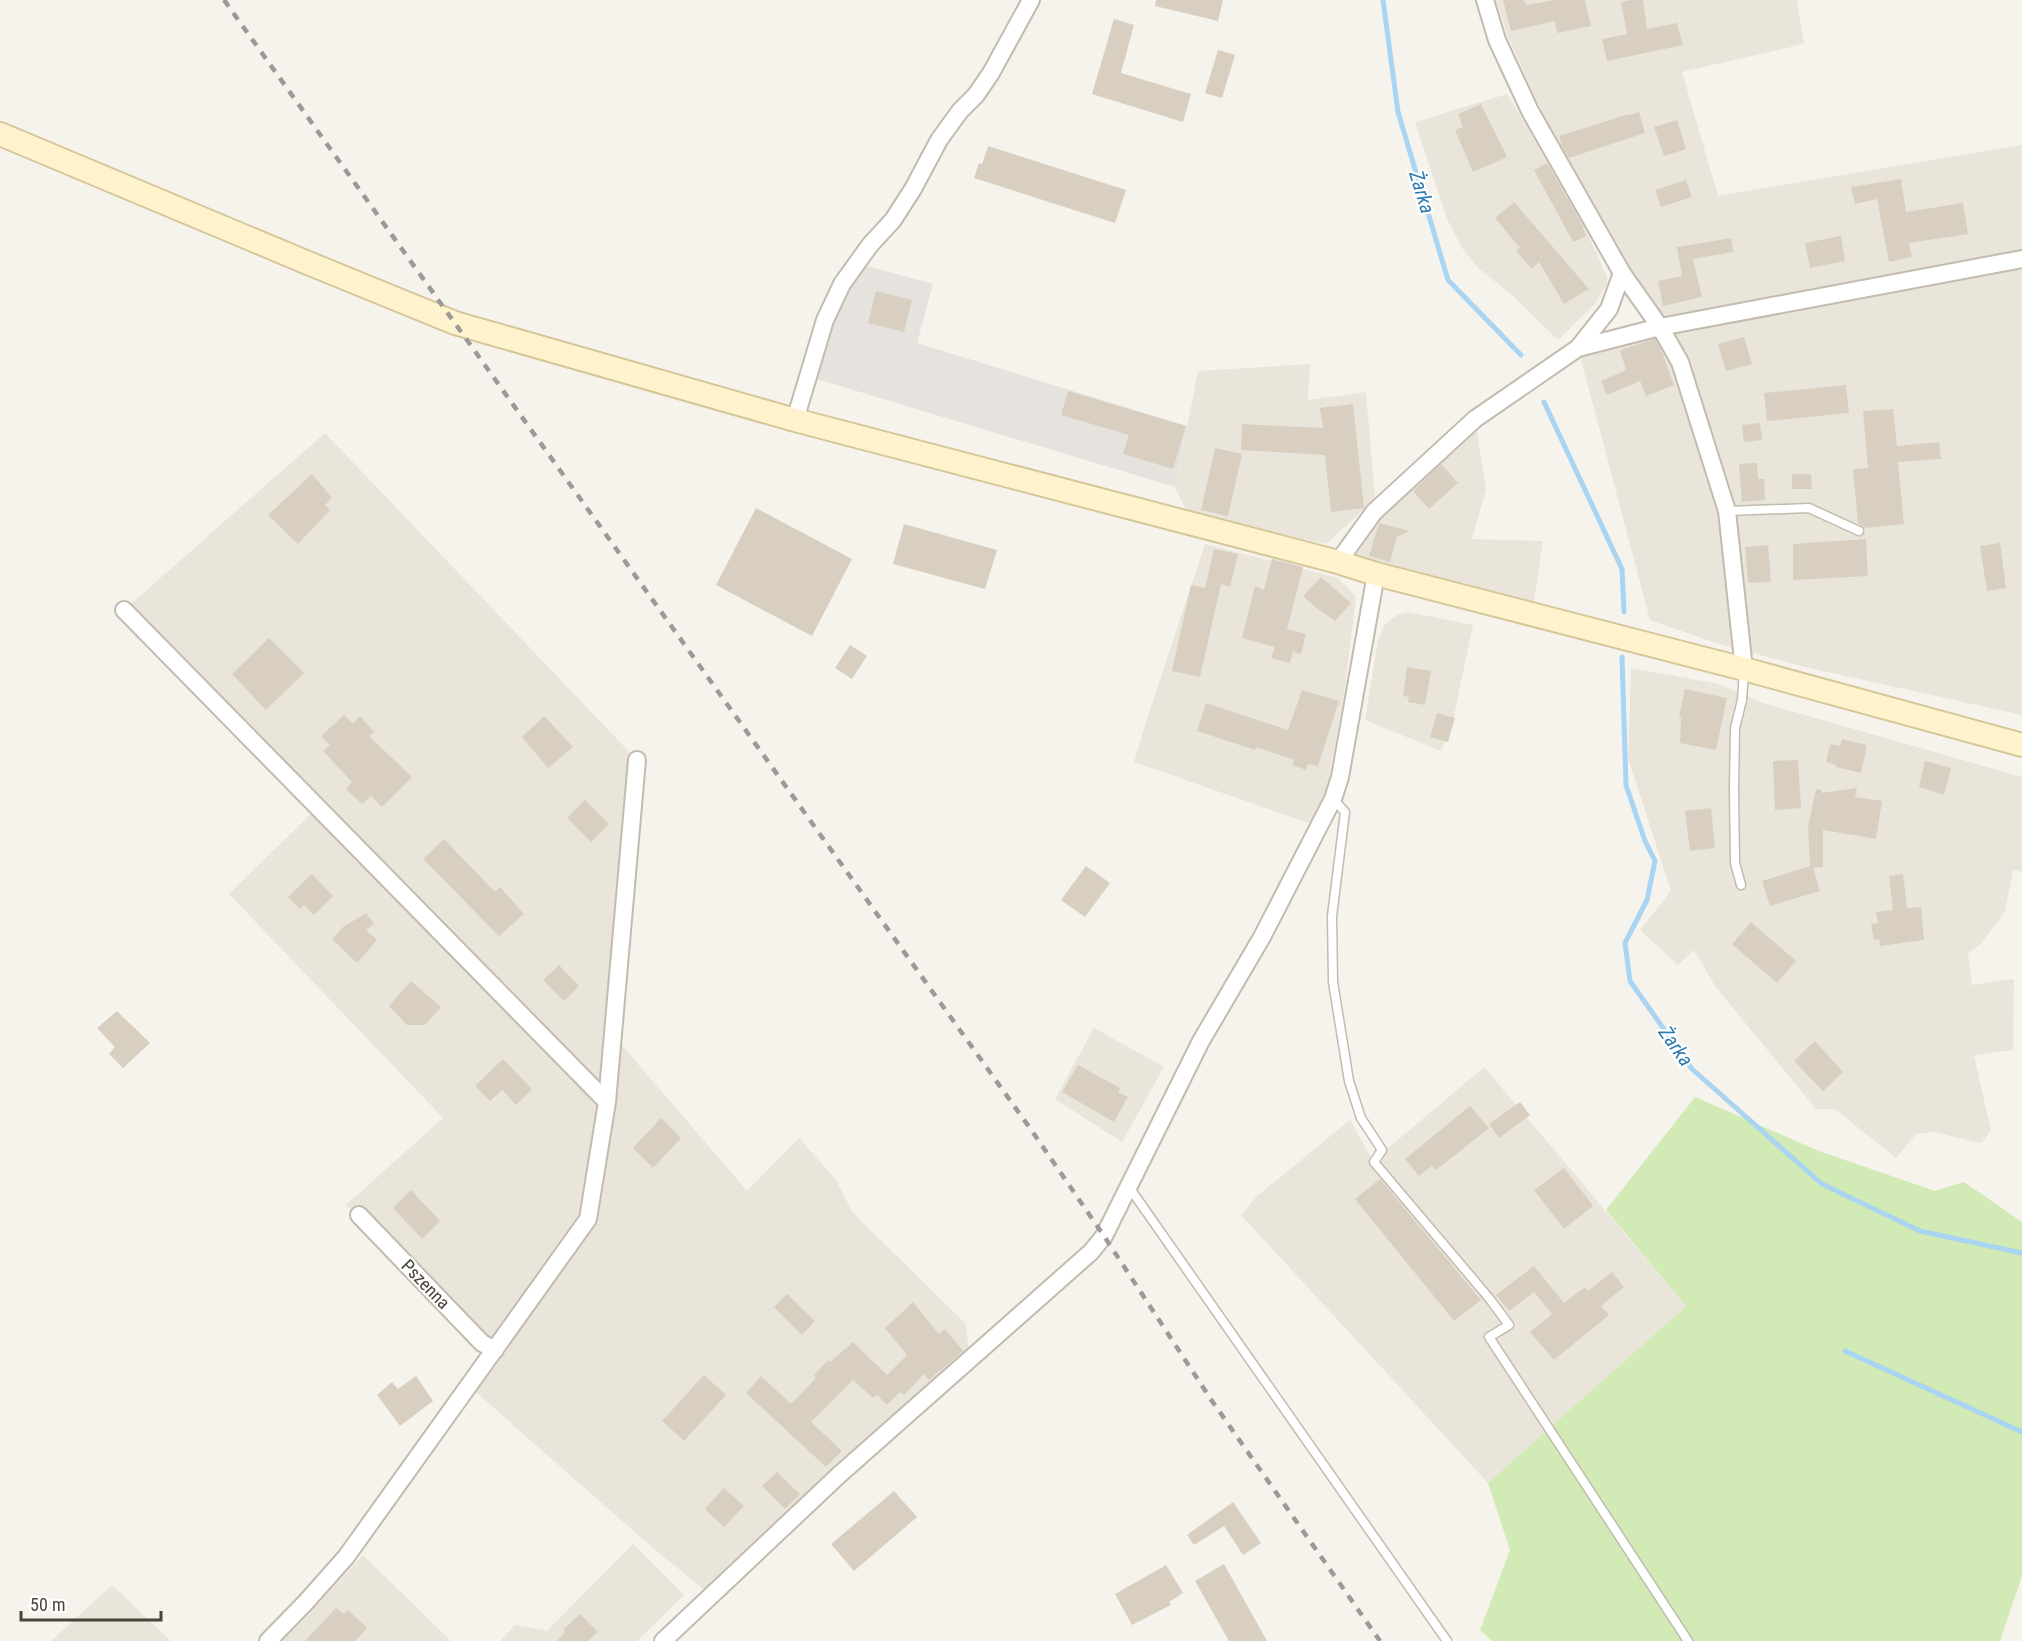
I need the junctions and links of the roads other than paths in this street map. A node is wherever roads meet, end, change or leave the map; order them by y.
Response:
1 (1030, 0) edge
2 (1485, 0) edge
3 (0, 134) edge
4 (2022, 260) edge
5 (1622, 273) junction
6 (1660, 327) junction
7 (1578, 348) junction
8 (795, 420) junction
9 (1727, 511) junction
10 (1859, 531) dead end
11 (1338, 562) junction
12 (1376, 574) junction
13 (124, 610) dead end
14 (1744, 669) junction
15 (2022, 746) edge
16 (637, 760) dead end
17 (1333, 799) junction
18 (1741, 885) dead end
19 (607, 1102) junction
20 (1128, 1186) junction
21 (359, 1215) dead end
22 (495, 1350) junction
23 (268, 1641) edge
24 (663, 1641) edge
25 (1447, 1641) edge
26 (1688, 1641) edge

1 - 8 street
2 - 5 street
3 - 8 main road
4 - 6 street
5 - 6 street
5 - 7 street
6 - 7 street
6 - 9 street
7 - 11 street
8 - 11 main road
9 - 10 lane
9 - 14 street
11 - 12 main road
12 - 14 main road
12 - 17 street
13 - 19 street
14 - 15 main road
14 - 18 lane
16 - 19 street
17 - 20 street
17 - 26 lane
19 - 22 street
20 - 24 street
20 - 25 lane
21 - 22 street, Pszenna
22 - 23 street

